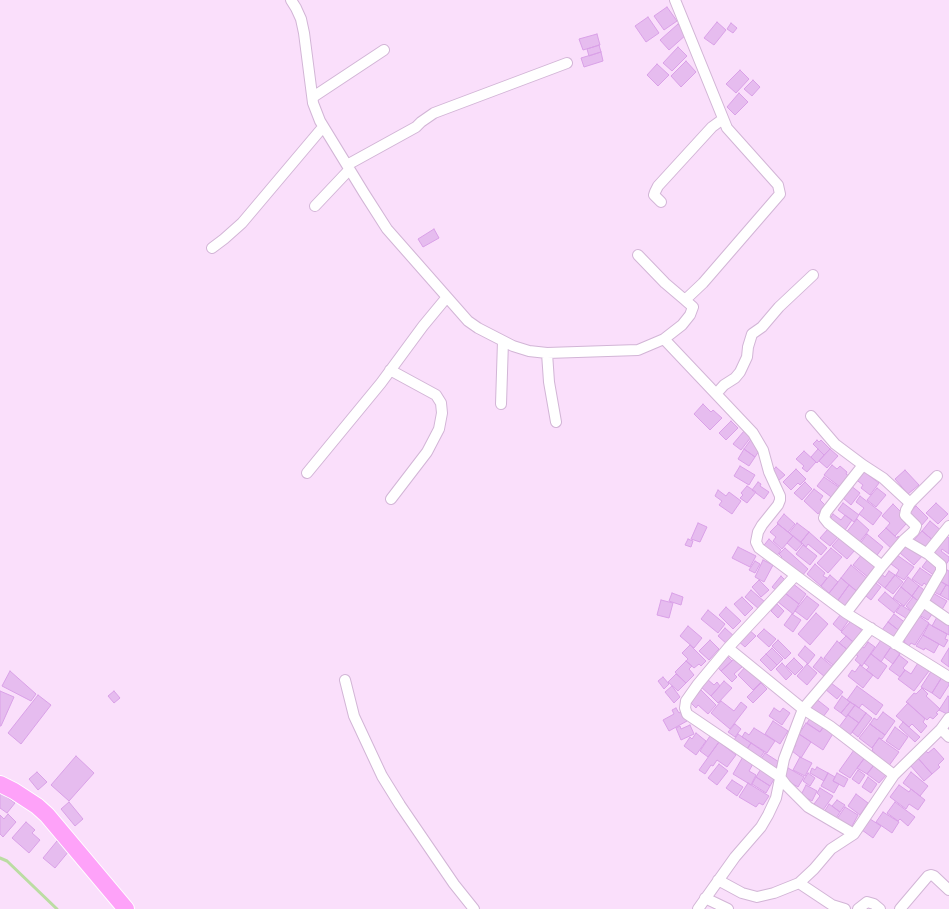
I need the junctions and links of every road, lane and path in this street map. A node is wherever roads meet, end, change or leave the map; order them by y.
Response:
1 (291, 0) edge
2 (675, 0) edge
3 (384, 50) dead end
4 (568, 63) dead end
5 (312, 96) junction
6 (723, 119) junction
7 (323, 127) junction
8 (348, 168) junction
9 (661, 202) dead end
10 (315, 206) dead end
11 (212, 248) dead end
12 (638, 255) dead end
13 (814, 275) dead end
14 (447, 297) junction
15 (685, 300) junction
16 (664, 339) junction
17 (503, 342) junction
18 (547, 352) junction
19 (390, 370) junction
20 (716, 394) junction
21 (501, 404) dead end
22 (811, 416) dead end
23 (556, 422) dead end
24 (863, 465) junction
25 (307, 472) dead end
26 (936, 476) dead end
27 (391, 499) dead end
28 (910, 503) junction
29 (949, 526) edge
30 (904, 540) junction
31 (928, 554) junction
32 (882, 566) junction
33 (795, 576) junction
34 (923, 602) junction
35 (846, 613) junction
36 (949, 620) edge
37 (871, 628) junction
38 (895, 644) junction
39 (728, 648) junction
40 (949, 677) edge
41 (345, 680) dead end
42 (803, 709) junction
43 (949, 718) edge
44 (941, 729) junction
45 (949, 737) edge
46 (894, 775) junction
47 (780, 777) junction
48 (0, 784) edge
49 (854, 834) junction
50 (718, 880) junction
51 (799, 883) junction
52 (949, 890) edge
53 (705, 898) junction
54 (126, 909) edge
55 (474, 909) edge
56 (698, 909) edge
57 (728, 909) edge
58 (845, 909) edge
59 (858, 909) edge
60 (880, 909) edge
61 (900, 909) edge

1 - 5 street
2 - 6 street
3 - 5 street
4 - 8 street
5 - 7 street
6 - 9 street
6 - 15 street
7 - 8 street
7 - 11 street
8 - 10 street
8 - 14 street
12 - 15 street
13 - 20 street
14 - 17 street
14 - 19 street
15 - 16 street
16 - 18 street
16 - 20 street
17 - 18 street
17 - 21 street
18 - 23 street
19 - 25 street
19 - 27 street
20 - 33 street
22 - 24 street
24 - 28 street
24 - 32 street
26 - 28 street
28 - 30 street
29 - 31 street
30 - 31 street
30 - 32 street
31 - 34 street
32 - 35 street
33 - 35 street
33 - 39 street
34 - 36 street
34 - 38 street
35 - 37 street
37 - 38 street
37 - 42 street
38 - 40 street
39 - 42 street
39 - 47 street
41 - 55 street
42 - 46 street
42 - 47 street
43 - 44 street
44 - 45 street
44 - 46 street
46 - 49 street
47 - 49 street
47 - 50 street
48 - 54 main road
49 - 51 street
50 - 51 street
50 - 53 street
51 - 58 street
52 - 61 street
53 - 56 street
53 - 57 street
59 - 60 street

